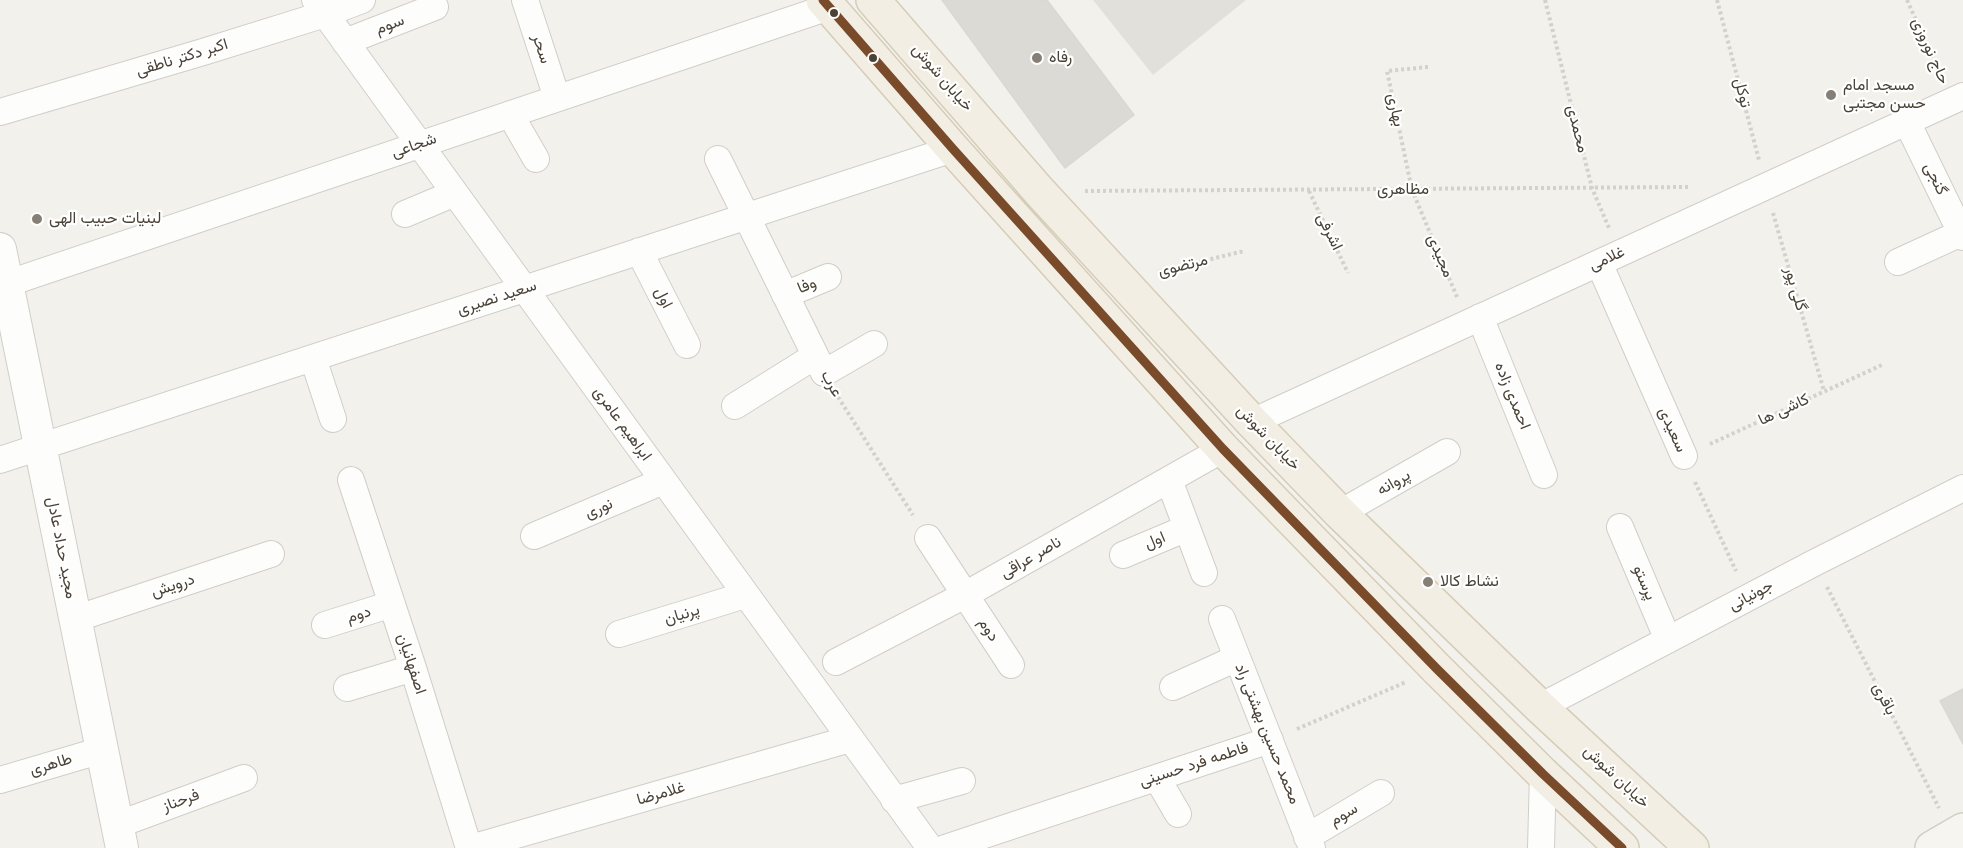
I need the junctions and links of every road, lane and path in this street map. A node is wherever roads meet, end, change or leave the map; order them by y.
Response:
1 (362, 0) edge
2 (525, 0) edge
3 (873, 0) edge
4 (1545, 0) edge
5 (1717, 0) edge
6 (1908, 0) edge
7 (829, 2) edge
8 (320, 7) edge
9 (435, 7) dead end
10 (345, 42) junction
11 (1428, 67) dead end
12 (557, 98) junction
13 (1957, 99) edge
14 (0, 112) edge
15 (510, 114) junction
16 (1907, 122) junction
17 (420, 145) junction
18 (953, 149) junction
19 (536, 159) dead end
20 (718, 159) dead end
21 (1696, 187) dead end
22 (1766, 187) junction
23 (1592, 189) junction
24 (1309, 190) junction
25 (1412, 190) junction
26 (1039, 191) junction
27 (455, 193) junction
28 (405, 214) dead end
29 (745, 216) junction
30 (1962, 235) edge
31 (0, 249) edge
32 (639, 251) junction
33 (1244, 251) dead end
34 (1610, 258) junction
35 (1898, 262) dead end
36 (1348, 273) dead end
37 (828, 277) dead end
38 (1122, 281) junction
39 (4, 284) edge
40 (524, 289) junction
41 (785, 295) junction
42 (1474, 320) junction
43 (874, 344) dead end
44 (687, 345) dead end
45 (313, 358) junction
46 (1884, 364) dead end
47 (820, 365) junction
48 (1824, 391) junction
49 (735, 406) dead end
50 (333, 419) dead end
51 (1252, 422) junction
52 (41, 447) junction
53 (1223, 449) junction
54 (1447, 452) dead end
55 (1684, 456) junction
56 (0, 460) edge
57 (1544, 475) dead end
58 (351, 480) dead end
59 (1169, 480) junction
60 (663, 481) junction
61 (1963, 488) edge
62 (1340, 513) junction
63 (1620, 527) dead end
64 (1187, 528) junction
65 (534, 536) dead end
66 (928, 538) joint
67 (271, 554) dead end
68 (1123, 555) dead end
69 (1814, 563) junction
70 (1204, 573) dead end
71 (746, 595) junction
72 (965, 596) junction
73 (1747, 597) junction
74 (392, 604) junction
75 (75, 619) junction
76 (1222, 619) dead end
77 (325, 625) dead end
78 (620, 634) dead end
79 (1668, 640) junction
80 (1237, 658) junction
81 (836, 662) dead end
82 (1011, 665) dead end
83 (413, 668) junction
84 (1437, 669) junction
85 (1173, 687) dead end
86 (347, 688) dead end
87 (1540, 706) junction
88 (850, 739) junction
89 (1270, 740) junction
90 (102, 750) junction
91 (1543, 774) junction
92 (244, 778) dead end
93 (1157, 778) junction
94 (0, 780) edge
95 (962, 781) dead end
96 (1381, 793) dead end
97 (894, 800) junction
98 (1178, 814) dead end
99 (119, 836) edge
100 (1949, 838) edge
101 (1310, 842) edge
102 (470, 848) edge
103 (930, 848) edge
104 (945, 848) edge
105 (1541, 848) edge
106 (1622, 848) edge
107 (1692, 848) edge

1 - 8 street, اکبر دکتر ناطقی
2 - 12 street, سحر
3 - 26 main road, خیابان شوش
4 - 23 path, محمدی
5 - 22 path, توکل
6 - 13 path, حاج نوروزی
7 - 12 street, شجاعی
7 - 18 main road
8 - 10 street, ابراهیم عامری
8 - 14 street, اکبر دکتر ناطقی
9 - 10 street, سوم
10 - 17 street, ابراهیم عامری
11 - 25 path, بهاری
12 - 15 street, شجاعی
13 - 16 street, غلامی
15 - 17 street, شجاعی
15 - 19 street
16 - 22 street, غلامی
16 - 30 street, گنجی
17 - 27 street, ابراهیم عامری
17 - 39 street, شجاعی
18 - 29 street, سعید نصیری
18 - 53 main road
20 - 29 street, عرب
21 - 23 path, مظاهری
22 - 34 street, غلامی
22 - 48 path, گلی پور
23 - 25 path, مظاهری
23 - 34 path, محمدی
24 - 25 path, مظاهری
24 - 26 path, مظاهری
24 - 36 path, اشرفی
25 - 42 path, مجیدی
26 - 38 main road, خیابان شوش
27 - 28 street
27 - 40 street, ابراهیم عامری
29 - 32 street, سعید نصیری
29 - 41 street, عرب
30 - 35 street
31 - 39 street, مجید حداد عادل
32 - 40 street, سعید نصیری
32 - 44 street, اول
33 - 38 path, مرتضوی
34 - 42 street, غلامی
34 - 55 street, سعیدی
37 - 41 street, وفا
38 - 51 main road, خیابان شوش
39 - 52 street, مجید حداد عادل
40 - 45 street, سعید نصیری
40 - 60 street, ابراهیم عامری
41 - 47 street, عرب
42 - 51 street, غلامی
42 - 57 street, احمدی زاده
43 - 47 street
45 - 50 street
45 - 52 street, سعید نصیری
46 - 48 path, کاشی ها
47 - 49 street
47 - 66 path, عرب
48 - 55 path, کاشی ها
51 - 62 main road, خیابان شوش
52 - 56 street, سعید نصیری
52 - 75 street, مجید حداد عادل
53 - 59 street, ناصر عراقی
53 - 84 main road
54 - 62 street, پروانه
55 - 73 path, سعیدی
58 - 74 street, اصفهانیان
59 - 64 street
59 - 72 street, ناصر عراقی
60 - 65 street, نوری
60 - 71 street, ابراهیم عامری
61 - 69 street, جونیانی
62 - 87 main road, خیابان شوش
63 - 79 street, پرستو
64 - 68 street, اول
64 - 70 street
66 - 72 street
67 - 75 street, درویش
69 - 73 street, جونیانی
69 - 100 path, باقری
71 - 78 street, پرنیان
71 - 88 street, ابراهیم عامری
72 - 81 street, ناصر عراقی
72 - 82 street, دوم
73 - 79 street, جونیانی
74 - 77 street, دوم
74 - 83 street, اصفهانیان
75 - 90 street, مجید حداد عادل
76 - 80 street, محمد حسین بهشتی راد
79 - 87 street, جونیانی
80 - 85 street
80 - 89 street, محمد حسین بهشتی راد
83 - 86 street
83 - 102 street, اصفهانیان
84 - 89 path, فاطمه فرد حسینی
84 - 91 main road
87 - 107 main road, خیابان شوش
88 - 97 street, ابراهیم عامری
88 - 102 street, غلامرضا
89 - 93 street, فاطمه فرد حسینی
89 - 101 street, محمد حسین بهشتی راد
90 - 94 street, طاهری
90 - 99 street, مجید حداد عادل
91 - 105 street
91 - 106 main road
92 - 99 street, فرحناز
93 - 98 street
93 - 104 street, فاطمه فرد حسینی
95 - 97 street
96 - 101 street, سوم
97 - 103 street, ابراهیم عامری

